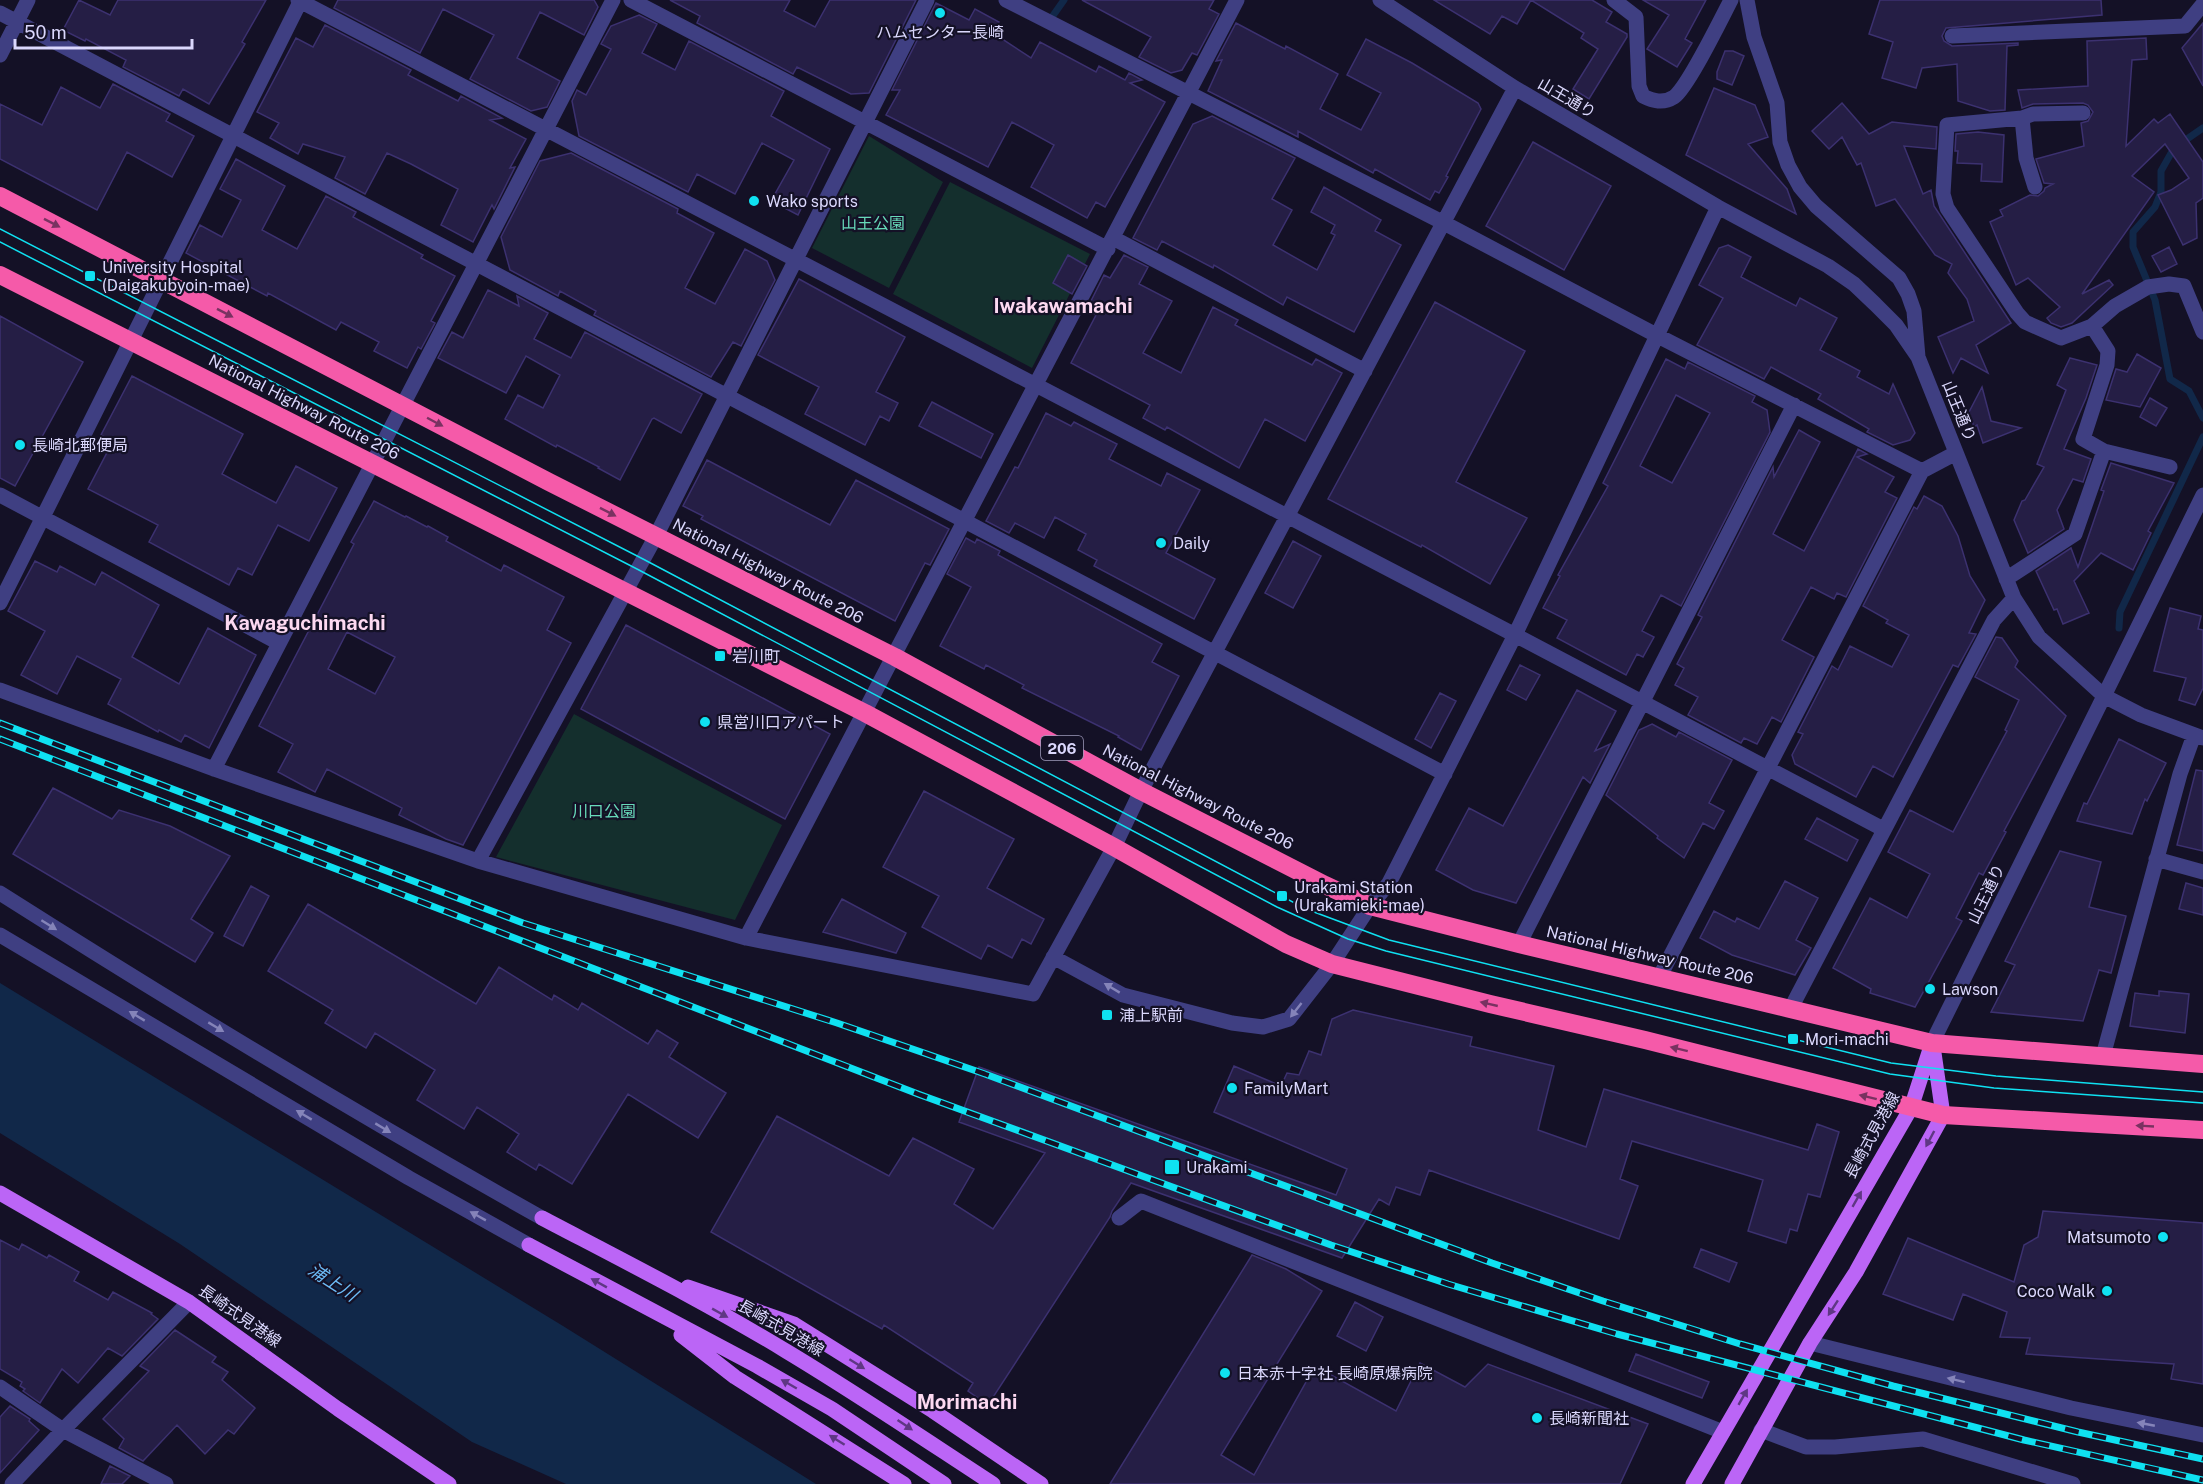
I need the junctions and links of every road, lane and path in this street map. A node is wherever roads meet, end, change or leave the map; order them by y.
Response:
1 (28, 0) edge
2 (300, 0) edge
3 (613, 0) edge
4 (631, 0) edge
5 (927, 0) edge
6 (1006, 0) edge
7 (1237, 0) edge
8 (1380, 0) edge
9 (1614, 0) edge
10 (1731, 0) edge
11 (1747, 0) edge
12 (2203, 4) edge
13 (0, 13) edge
14 (17, 22) junction
15 (1952, 36) dead end
16 (0, 56) edge
17 (1515, 88) junction
18 (1189, 93) junction
19 (2083, 113) dead end
20 (2022, 118) junction
21 (865, 122) junction
22 (546, 129) junction
23 (233, 136) junction
24 (2035, 187) dead end
25 (0, 196) edge
26 (1718, 207) junction
27 (1444, 223) junction
28 (1111, 243) junction
29 (796, 259) junction
30 (476, 264) junction
31 (0, 275) edge
32 (162, 280) junction
33 (2092, 326) junction
34 (2203, 332) edge
35 (1658, 336) junction
36 (131, 341) junction
37 (1918, 357) junction
38 (1365, 371) junction
39 (1037, 385) junction
40 (727, 396) junction
41 (403, 405) junction
42 (1794, 405) junction
43 (2104, 451) junction
44 (1956, 453) junction
45 (373, 463) junction
46 (2170, 467) dead end
47 (1922, 471) junction
48 (0, 495) edge
49 (2203, 495) edge
50 (1288, 516) junction
51 (43, 518) junction
52 (965, 521) junction
53 (656, 536) junction
54 (2006, 579) junction
55 (626, 591) junction
56 (2014, 598) junction
57 (0, 603) edge
58 (1515, 634) junction
59 (279, 643) junction
60 (1215, 653) junction
61 (895, 657) junction
62 (0, 690) edge
63 (2104, 696) junction
64 (1641, 702) junction
65 (865, 713) junction
66 (2198, 736) edge
67 (1767, 768) junction
68 (214, 769) junction
69 (1445, 774) junction
70 (1141, 791) junction
71 (1883, 829) junction
72 (1114, 847) junction
73 (2156, 859) junction
74 (478, 861) junction
75 (2203, 872) edge
76 (0, 894) edge
77 (1370, 906) junction
78 (0, 935) edge
79 (746, 938) junction
80 (1519, 944) junction
81 (1053, 957) junction
82 (1332, 964) junction
83 (1659, 978) junction
84 (1791, 1008) junction
85 (1932, 1043) junction
86 (2103, 1056) junction
87 (2203, 1064) edge
88 (1911, 1108) junction
89 (1943, 1115) junction
90 (2203, 1130) edge
91 (0, 1193) edge
92 (542, 1218) joint
93 (1119, 1218) dead end
94 (529, 1245) joint
95 (651, 1274) junction
96 (189, 1302) junction
97 (650, 1311) junction
98 (1810, 1343) junction
99 (0, 1387) edge
100 (63, 1430) junction
101 (1761, 1430) junction
102 (1723, 1432) junction
103 (2203, 1435) edge
104 (12, 1484) edge
105 (166, 1484) edge
106 (449, 1484) edge
107 (904, 1484) edge
108 (944, 1484) edge
109 (993, 1484) edge
110 (1041, 1484) edge
111 (1693, 1484) edge
112 (1732, 1484) edge
113 (2073, 1484) edge

1 - 14 street
2 - 22 street
2 - 23 street
3 - 22 street
4 - 21 street
5 - 21 street
6 - 18 street
7 - 18 street
8 - 17 street, 山王通り
9 - 10 street
11 - 37 street
12 - 15 street
13 - 14 street
14 - 16 street
14 - 23 street
17 - 26 street, 山王通り
17 - 27 street
18 - 27 street
18 - 28 street
19 - 20 street
20 - 24 street
20 - 33 street
21 - 28 street
21 - 29 street
22 - 29 street
22 - 30 street
23 - 30 street
23 - 32 street
25 -> 32 highway, National Highway Route 206 / 206
26 - 35 street
26 - 37 street, 山王通り
27 - 35 street
27 - 38 street
28 - 38 street
28 - 39 street
29 - 39 street
29 - 40 street
30 - 40 street
30 - 41 street
31 - 36 highway, National Highway Route 206
32 - 36 street
32 -> 41 highway, National Highway Route 206 / 206
33 - 34 street
33 - 43 street
35 - 42 street
35 - 58 street
36 - 45 highway, National Highway Route 206
36 - 51 street
37 - 44 street, 山王通り
38 - 50 street
39 - 50 street
39 - 52 street
40 - 52 street
40 - 53 street
41 - 45 street
41 -> 53 highway, National Highway Route 206 / 206
42 - 47 street
42 - 64 street
43 - 46 street
43 - 54 street
44 - 47 street
44 - 54 street, 山王通り
45 - 55 highway, National Highway Route 206
45 - 59 street
47 - 67 street
48 - 51 street
49 - 63 street
50 - 58 street
50 - 60 street
51 - 57 street
51 - 59 street
52 - 60 street
52 - 61 street
53 - 55 street
53 - 61 highway, National Highway Route 206 / 206
54 - 56 street, 山王通り
55 - 65 highway, National Highway Route 206
55 - 74 street
56 - 63 street, 山王通り
56 - 71 street
58 - 64 street
58 - 69 street
59 - 68 street
60 - 69 street
60 - 70 street
61 - 65 street
61 - 70 highway, National Highway Route 206 / 206
62 - 68 street
63 - 66 street
63 - 85 street, 山王通り
64 - 67 street
64 - 80 street
65 - 72 highway, National Highway Route 206
65 - 79 street
66 - 73 street
67 - 71 street
67 - 83 street
68 - 74 street
69 - 77 street
70 - 72 street
70 - 77 highway, National Highway Route 206 / 206
71 - 84 street
72 - 81 street
72 - 82 highway, National Highway Route 206
73 - 75 street
73 - 86 street
74 - 79 street
76 -> 92 street
77 - 80 highway, National Highway Route 206 / 206
77 - 82 street
94 -> 78 street
79 - 81 street
80 - 83 highway, National Highway Route 206 / 206
82 -> 81 street
88 -> 82 highway, National Highway Route 206
83 - 84 highway, National Highway Route 206 / 206
84 - 85 highway, National Highway Route 206 / 206
85 - 86 highway, National Highway Route 206 / 206
85 - 88 main road, 長崎式見港線
85 - 89 main road
86 - 87 highway, National Highway Route 206 / 206
88 - 89 highway, National Highway Route 206
102 -> 88 main road, 長崎式見港線
90 -> 89 highway, National Highway Route 206
89 -> 98 main road
91 - 96 main road, 長崎式見港線
92 - 95 main road, 長崎式見港線
93 - 102 street
97 -> 94 main road
95 -> 109 main road, 長崎式見港線
95 -> 110 main road
96 - 100 street
96 - 106 main road, 長崎式見港線
107 -> 97 main road
108 -> 97 main road
98 - 101 main road
103 -> 98 street
99 - 100 street
100 - 104 street
100 - 105 street
101 - 112 main road
101 - 113 street
102 - 111 main road, 長崎式見港線

